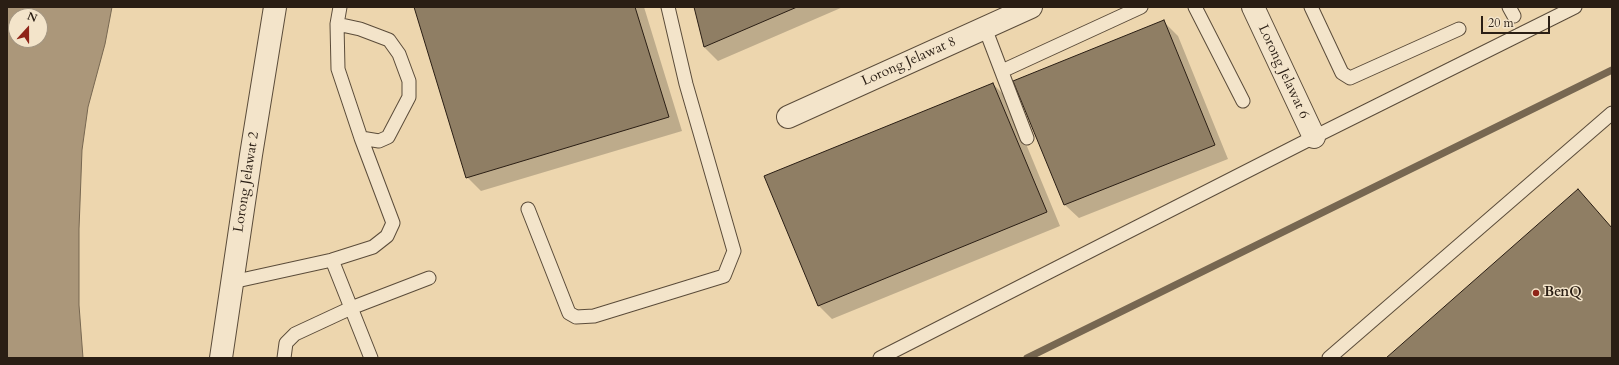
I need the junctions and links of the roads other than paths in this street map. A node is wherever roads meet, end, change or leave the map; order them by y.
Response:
1 (275, 7) edge
2 (340, 7) edge
3 (668, 7) edge
4 (1031, 7) edge
5 (1142, 7) edge
6 (1195, 7) edge
7 (1253, 7) edge
8 (1311, 7) edge
9 (1574, 7) edge
10 (337, 24) junction
11 (985, 28) junction
12 (1459, 29) dead end
13 (1002, 71) junction
14 (1244, 101) dead end
15 (1612, 113) edge
16 (788, 117) dead end
17 (1314, 137) junction
18 (361, 138) junction
19 (1027, 138) dead end
20 (528, 209) dead end
21 (332, 260) junction
22 (429, 278) dead end
23 (232, 282) junction
24 (351, 308) junction
25 (221, 358) edge
26 (284, 358) edge
27 (371, 358) edge
28 (880, 358) edge
29 (1330, 358) edge

1 - 23 street, Lorong Jelawat 2
2 - 10 lane
3 - 20 lane
4 - 11 street, Lorong Jelawat 8
5 - 13 lane
6 - 14 lane
7 - 17 street, Lorong Jelawat 6
8 - 12 lane
9 - 17 lane
10 - 18 lane
10 - 18 lane
11 - 13 lane
11 - 16 street, Lorong Jelawat 8
13 - 19 lane
15 - 29 lane
17 - 28 lane
18 - 21 lane
21 - 23 lane
21 - 24 lane
22 - 24 lane
23 - 25 street, Lorong Jelawat 2
24 - 26 lane
24 - 27 lane

